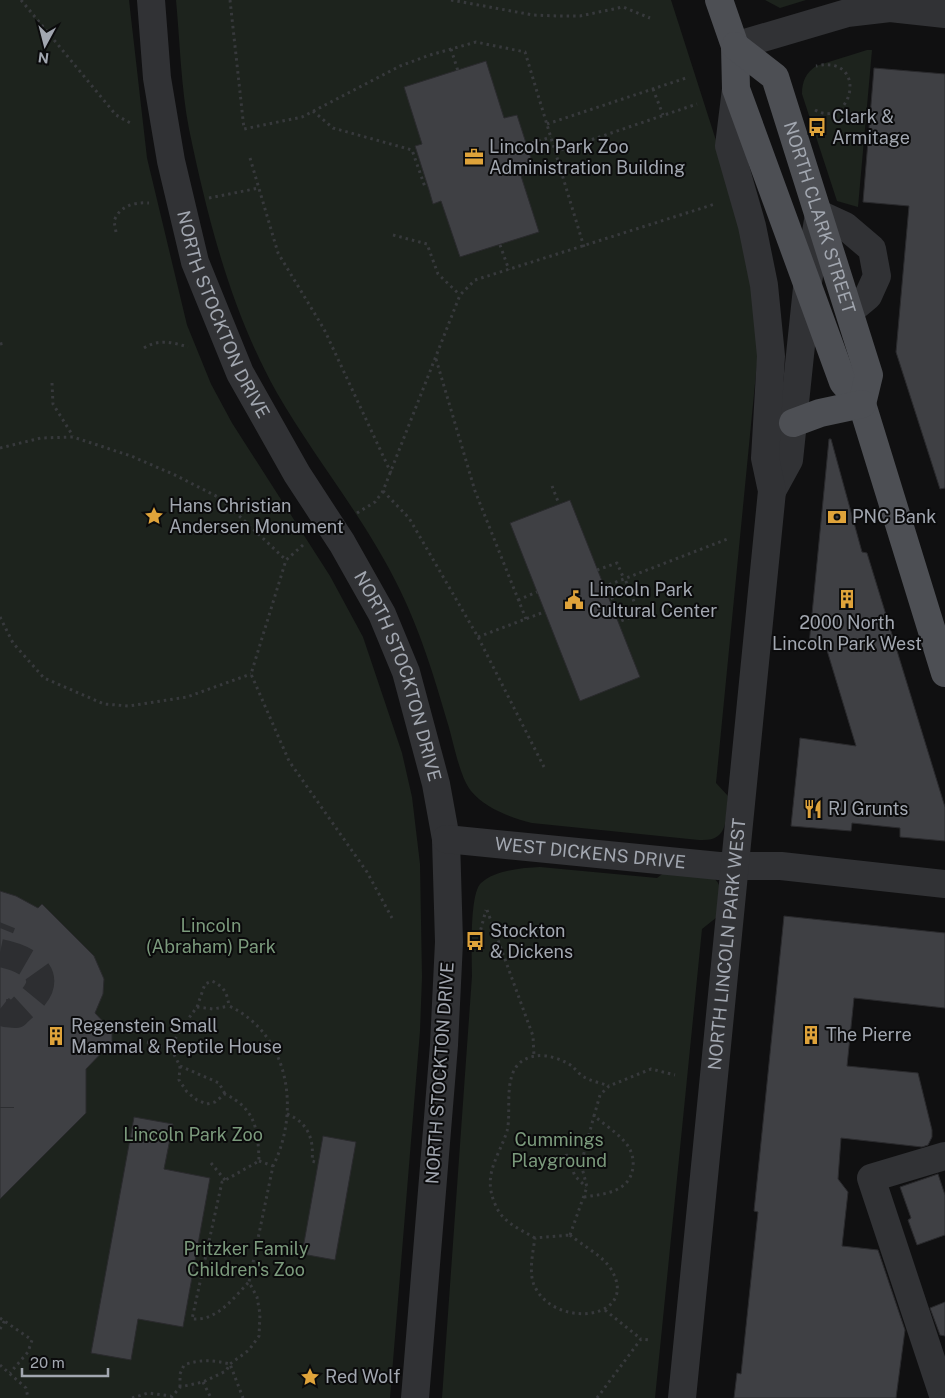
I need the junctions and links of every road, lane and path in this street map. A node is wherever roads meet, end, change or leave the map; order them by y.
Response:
1 (21, 0) edge
2 (151, 0) edge
3 (230, 0) edge
4 (451, 0) edge
5 (719, 0) edge
6 (945, 14) edge
7 (650, 18) dead end
8 (735, 46) junction
9 (451, 50) junction
10 (816, 66) dead end
11 (458, 70) dead end
12 (689, 77) dead end
13 (653, 89) junction
14 (736, 89) junction
15 (697, 104) dead end
16 (811, 108) dead end
17 (313, 111) junction
18 (663, 115) junction
19 (132, 124) dead end
20 (547, 124) junction
21 (551, 137) junction
22 (526, 145) dead end
23 (555, 152) junction
24 (250, 158) dead end
25 (425, 187) dead end
26 (259, 188) junction
27 (205, 198) dead end
28 (719, 202) dead end
29 (149, 203) dead end
30 (819, 214) junction
31 (116, 232) dead end
32 (393, 235) dead end
33 (500, 245) dead end
34 (584, 247) junction
35 (509, 270) junction
36 (807, 288) junction
37 (460, 295) junction
38 (850, 311) junction
39 (5, 343) dead end
40 (0, 344) edge
41 (188, 347) dead end
42 (144, 348) dead end
43 (436, 359) junction
44 (52, 383) dead end
45 (862, 404) junction
46 (793, 423) junction
47 (73, 437) junction
48 (0, 448) edge
49 (391, 473) junction
50 (552, 486) dead end
51 (383, 491) junction
52 (772, 491) junction
53 (559, 504) dead end
54 (355, 515) dead end
55 (730, 538) dead end
56 (303, 545) dead end
57 (286, 560) junction
58 (597, 570) dead end
59 (625, 579) junction
60 (537, 592) dead end
61 (518, 600) junction
62 (544, 612) dead end
63 (0, 618) edge
64 (526, 619) junction
65 (478, 637) junction
66 (945, 673) edge
67 (251, 674) junction
68 (544, 767) dead end
69 (446, 839) junction
70 (735, 866) junction
71 (945, 884) edge
72 (392, 918) dead end
73 (480, 936) dead end
74 (197, 1006) junction
75 (229, 1006) junction
76 (147, 1042) dead end
77 (171, 1048) junction
78 (534, 1056) junction
79 (180, 1066) junction
80 (675, 1075) dead end
81 (610, 1086) junction
82 (225, 1094) junction
83 (287, 1114) junction
84 (594, 1116) junction
85 (566, 1154) dead end
86 (945, 1156) edge
87 (259, 1162) junction
88 (211, 1163) dead end
89 (318, 1163) dead end
90 (273, 1166) junction
91 (225, 1180) junction
92 (587, 1187) junction
93 (584, 1197) junction
94 (570, 1235) junction
95 (534, 1238) junction
96 (196, 1253) dead end
97 (206, 1255) junction
98 (250, 1282) junction
99 (605, 1310) junction
100 (0, 1318) edge
101 (5, 1320) junction
102 (0, 1329) edge
103 (641, 1338) junction
104 (650, 1340) dead end
105 (230, 1364) junction
106 (0, 1365) edge
107 (10, 1373) junction
108 (203, 1382) junction
109 (180, 1387) junction
110 (171, 1397) edge
111 (28, 1398) edge
112 (132, 1398) edge
113 (211, 1398) edge
114 (243, 1398) edge
115 (415, 1398) edge
116 (597, 1398) edge
117 (682, 1398) edge
118 (944, 1398) edge

1 - 19 path
2 - 69 street, NORTH STOCKTON DRIVE
3 - 17 path
4 - 7 path
5 - 8 main road, NORTH CLARK STREET
6 - 8 street
8 - 14 main road, NORTH CLARK STREET
8 - 30 main road, NORTH CLARK STREET
9 - 11 path
9 - 17 path
9 - 20 path
10 - 16 path
12 - 13 path
13 - 18 path
13 - 20 path
14 - 36 main road, NORTH CLARK STREET
14 - 52 street, NORTH LINCOLN PARK WEST
15 - 18 path
17 - 25 path
18 - 23 path
20 - 21 path
21 - 22 path
21 - 23 path
23 - 34 path
24 - 26 path
26 - 27 path
26 - 49 path
28 - 34 path
29 - 31 path
30 - 36 street, NORTH LINCOLN PARK WEST
30 - 38 main road, NORTH CLARK STREET
30 - 38 street
32 - 37 path
33 - 35 path
34 - 35 path
35 - 37 path
36 - 45 main road, NORTH CLARK STREET
36 - 46 street, NORTH LINCOLN PARK WEST
37 - 43 path
38 - 45 main road, NORTH CLARK STREET
39 - 40 path
41 - 42 path
43 - 49 path
43 - 61 path
44 - 47 path
45 - 46 main road
45 - 66 main road, NORTH CLARK STREET
46 - 52 street, NORTH LINCOLN PARK WEST
47 - 48 path
47 - 57 path
49 - 51 path
50 - 53 path
51 - 54 path
51 - 65 path
52 - 70 street, NORTH LINCOLN PARK WEST
55 - 59 path
56 - 57 path
57 - 67 path
58 - 59 path
59 - 59 path
60 - 61 path
61 - 64 path
62 - 64 path
63 - 67 path
64 - 65 path
65 - 68 path
67 - 72 path
69 - 70 street, WEST DICKENS DRIVE
69 - 115 street, NORTH STOCKTON DRIVE
70 - 71 street, WEST DICKENS DRIVE
70 - 117 street, NORTH LINCOLN PARK WEST
73 - 78 path
74 - 75 path
74 - 75 path
74 - 77 path
75 - 83 path
76 - 77 path
77 - 79 path
78 - 81 path
78 - 95 path
79 - 82 path
79 - 82 path
80 - 81 path
81 - 84 path
82 - 87 path
83 - 89 path
83 - 90 path
84 - 92 path
84 - 93 path
85 - 92 path
86 - 118 street
87 - 90 path
87 - 91 path
88 - 91 path
90 - 98 path
91 - 97 path
92 - 93 path
93 - 94 path
94 - 95 path
94 - 99 path
95 - 99 path
96 - 97 path
97 - 98 path
98 - 105 path
99 - 103 path
100 - 101 path
101 - 102 path
101 - 107 path
103 - 104 path
103 - 116 path
105 - 108 path
105 - 109 path
105 - 114 path
106 - 107 path
107 - 111 path
108 - 109 path
108 - 113 path
109 - 110 path
110 - 112 path

